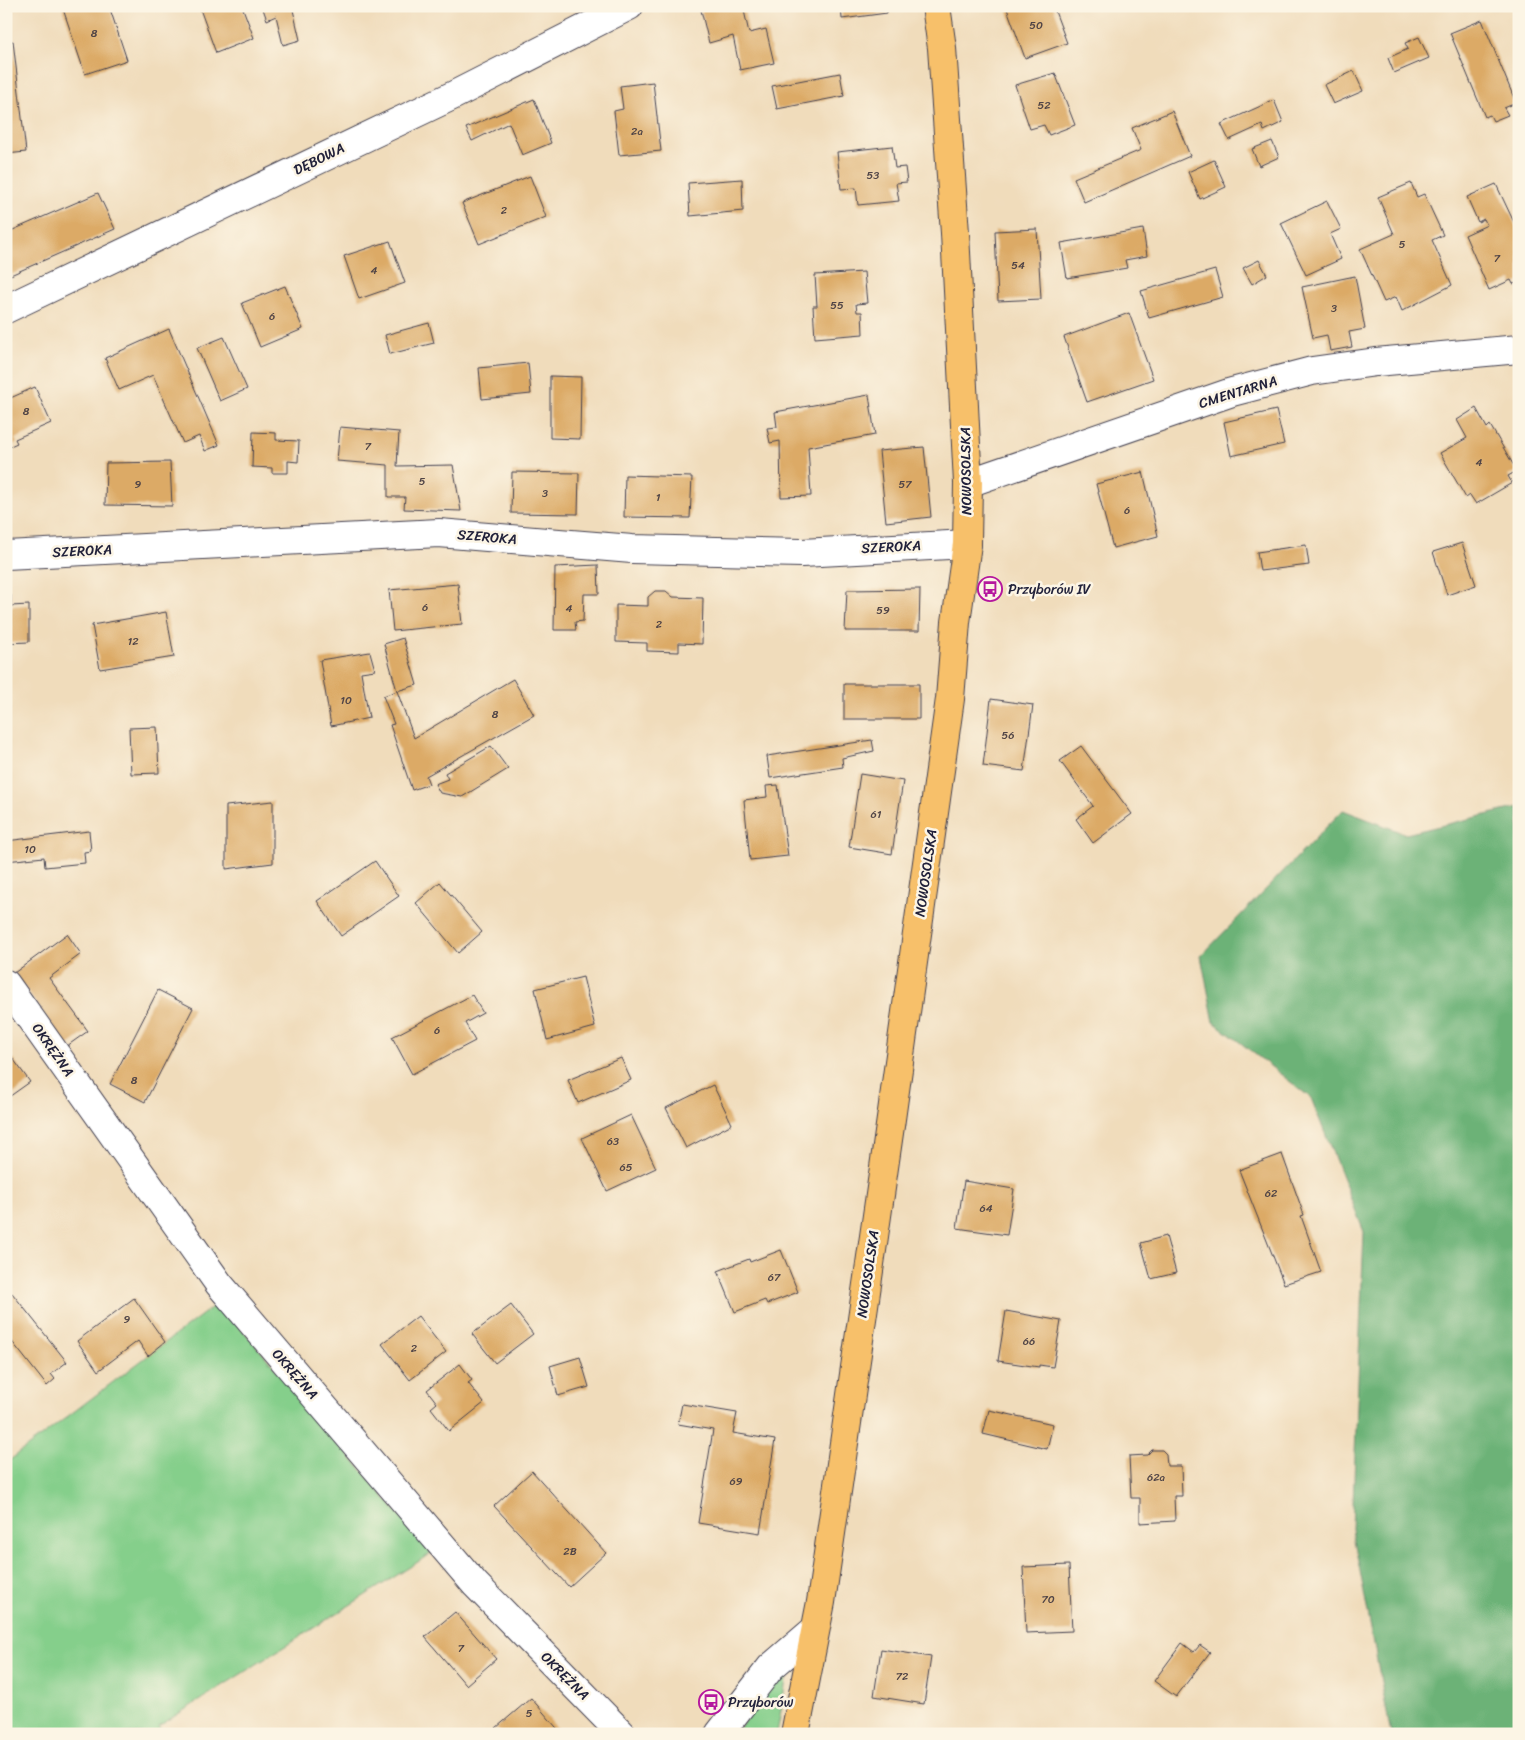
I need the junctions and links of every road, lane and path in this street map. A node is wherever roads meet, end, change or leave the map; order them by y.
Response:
1 (630, 6) edge
2 (936, 6) edge
3 (6, 309) edge
4 (1519, 349) edge
5 (968, 483) junction
6 (967, 544) junction
7 (6, 555) edge
8 (6, 984) edge
9 (814, 1630) junction
10 (622, 1734) edge
11 (719, 1734) edge
12 (795, 1734) edge

1 - 3 street, DĘBOWA
2 - 5 main road, NOWOSOLSKA
4 - 5 street, CMENTARNA
5 - 6 main road, NOWOSOLSKA
6 - 7 street, SZEROKA
6 - 9 main road, NOWOSOLSKA
8 - 10 street, OKRĘŻNA
9 - 11 street
9 - 12 main road, NOWOSOLSKA

